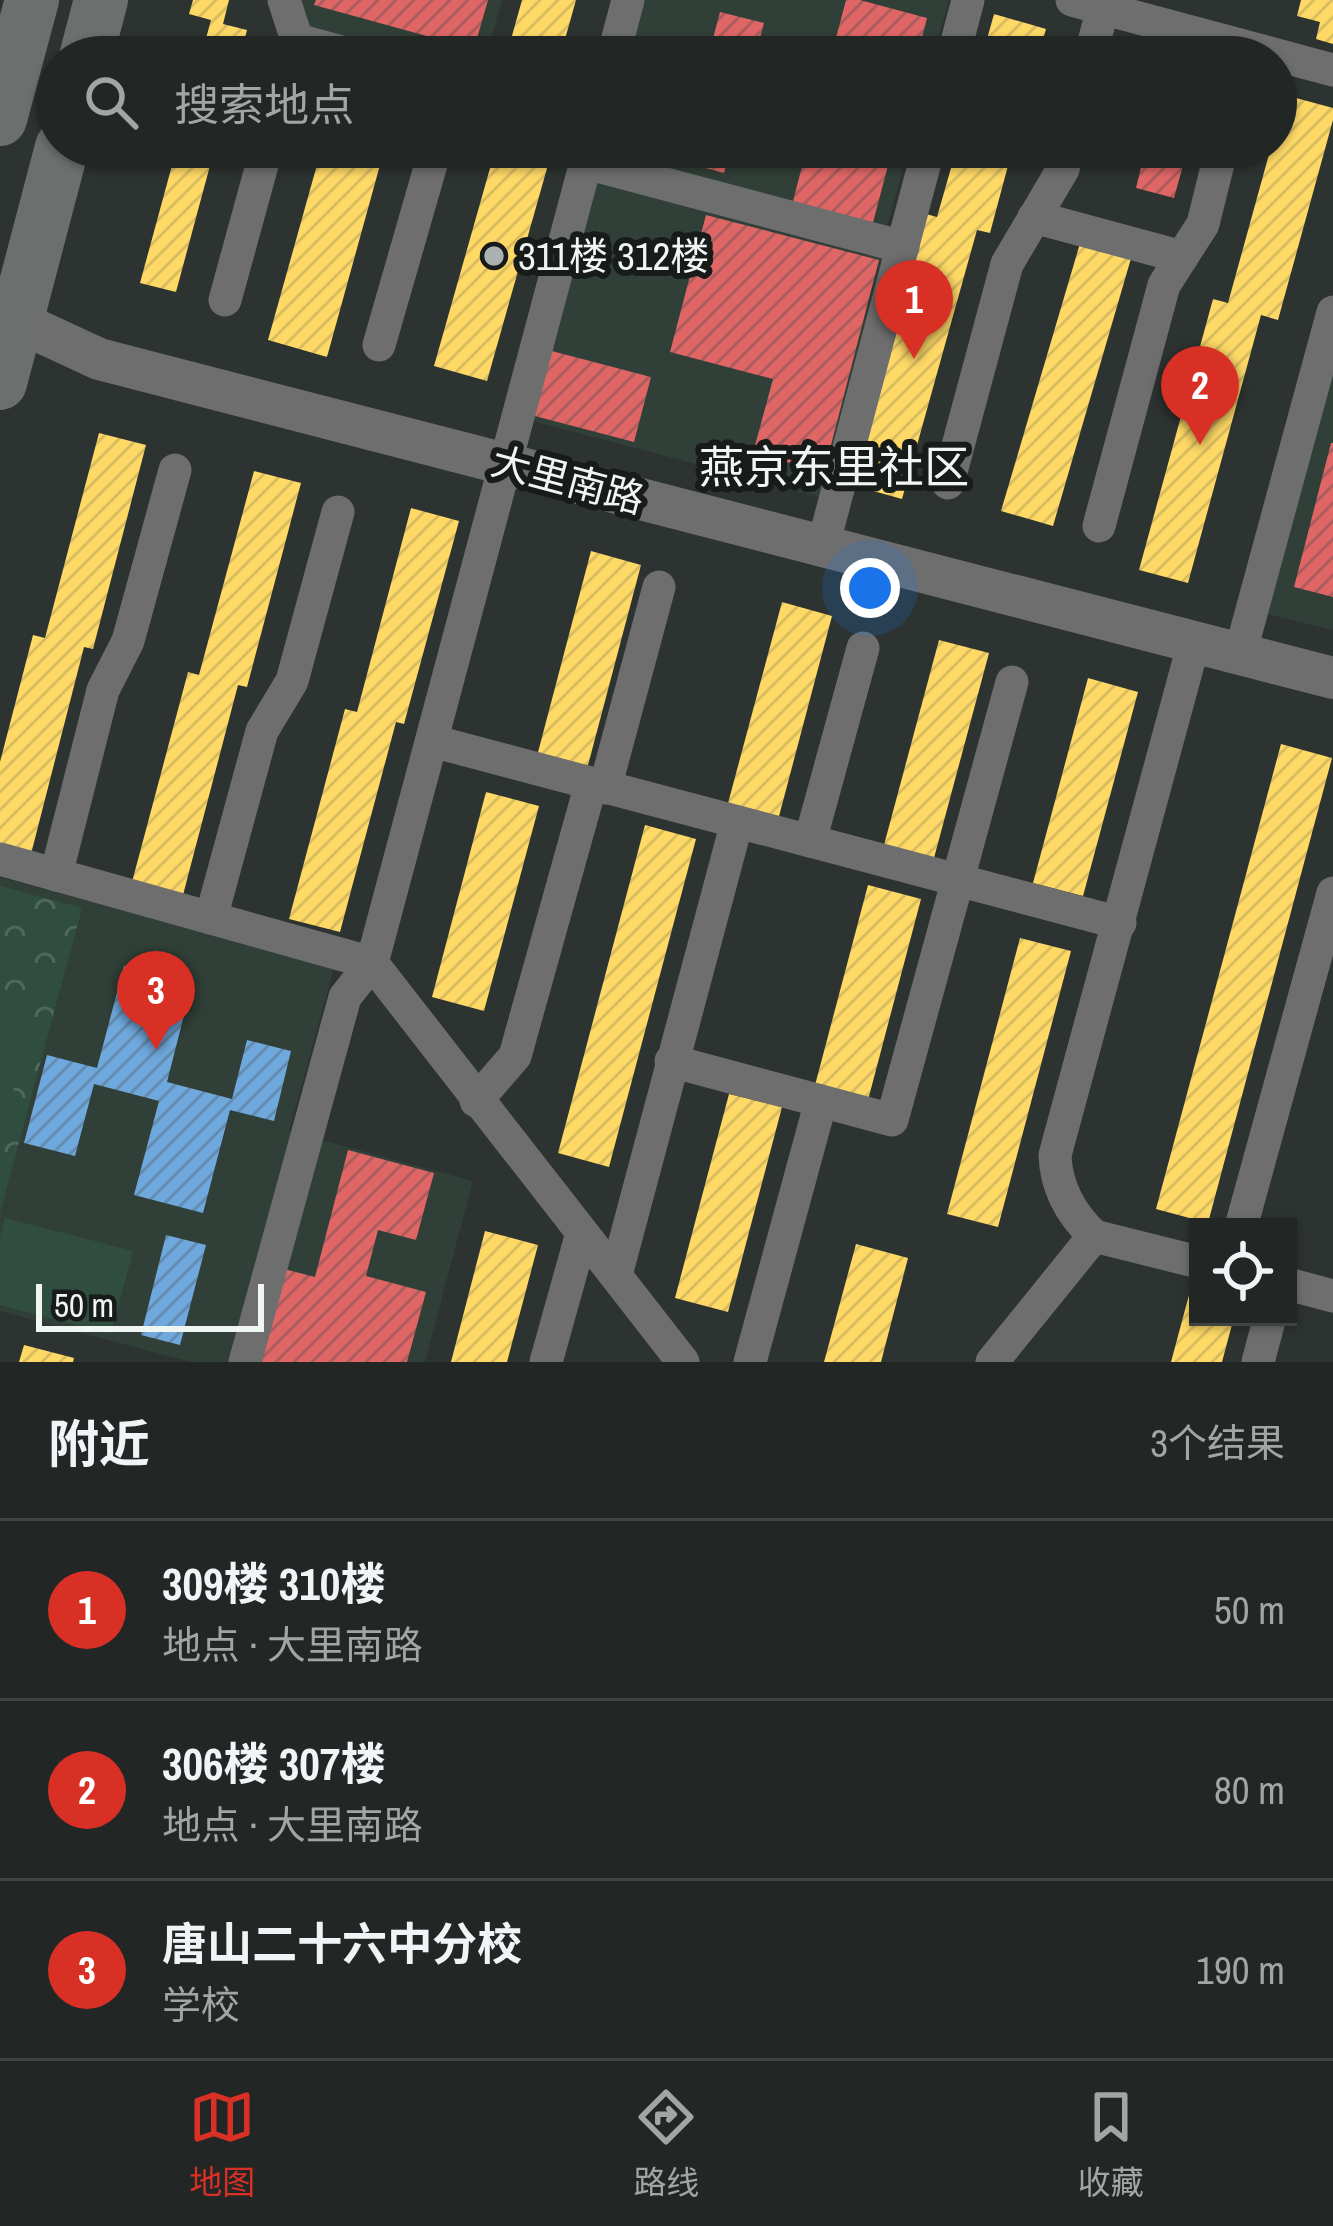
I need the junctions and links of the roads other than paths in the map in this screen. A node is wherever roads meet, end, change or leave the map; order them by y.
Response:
1 (32, 0) edge
2 (101, 0) edge
3 (284, 0) edge
4 (628, 0) edge
5 (968, 0) edge
6 (1087, 4) edge
7 (92, 36) edge
8 (292, 36) edge
9 (619, 36) edge
10 (959, 36) edge
11 (1089, 36) edge
12 (1193, 36) edge
13 (1297, 63) edge
14 (1333, 70) edge
15 (0, 119) edge
16 (57, 168) edge
17 (261, 168) edge
18 (430, 168) edge
19 (585, 168) edge
20 (632, 168) edge
21 (923, 168) edge
22 (1063, 168) edge
23 (1217, 168) edge
24 (1034, 217) junction
25 (902, 248) junction
26 (1182, 257) junction
27 (225, 300) dead end
28 (1333, 312) edge
29 (17, 321) junction
30 (380, 345) dead end
31 (0, 383) edge
32 (507, 464) junction
33 (175, 470) dead end
34 (948, 483) dead end
35 (338, 512) dead end
36 (1099, 526) dead end
37 (825, 538) dead end
38 (659, 587) dead end
39 (1194, 642) junction
40 (863, 648) dead end
41 (1240, 654) junction
42 (1333, 678) edge
43 (1012, 682) dead end
44 (432, 741) junction
45 (598, 786) junction
46 (736, 822) junction
47 (810, 841) junction
48 (0, 860) edge
49 (56, 875) junction
50 (958, 880) junction
51 (1333, 893) edge
52 (211, 918) junction
53 (1120, 923) junction
54 (372, 963) junction
55 (671, 1061) junction
56 (476, 1101) junction
57 (821, 1101) junction
58 (1243, 1218) edge
59 (582, 1233) junction
60 (1094, 1236) junction
61 (1189, 1260) edge
62 (616, 1275) junction
63 (1297, 1286) edge
64 (1333, 1296) edge
65 (1268, 1326) edge
66 (245, 1362) edge
67 (546, 1362) edge
68 (683, 1362) edge
69 (750, 1362) edge
70 (992, 1362) edge
71 (1258, 1362) edge

1 - 15 main road
2 - 7 main road
3 - 8 street
4 - 9 street
5 - 10 street
6 - 11 street
6 - 12 street
13 - 14 street
16 - 29 main road
17 - 27 street
18 - 30 street
19 - 32 street
20 - 25 street
21 - 25 street
22 - 24 street
23 - 26 street
24 - 26 street
24 - 34 street
25 - 37 street
26 - 36 street
28 - 41 street
29 - 31 main road
29 - 32 street, 大里南路
32 - 39 street, 大里南路
32 - 44 street
33 - 49 street
35 - 52 street
38 - 45 street
39 - 41 street, 大里南路
39 - 53 street
40 - 47 street
41 - 42 street, 大里南路
43 - 50 street
44 - 45 street
44 - 54 street
45 - 46 street
45 - 56 street
46 - 47 street
46 - 55 street
47 - 50 street
48 - 49 street
49 - 52 street
50 - 53 street
50 - 57 street
51 - 58 street
52 - 54 street
53 - 60 street
54 - 56 street
54 - 66 street
55 - 57 street
55 - 62 street
56 - 59 street
57 - 69 street
59 - 62 street
59 - 67 street
60 - 61 street
60 - 70 street
62 - 68 street
63 - 64 street
65 - 71 street

